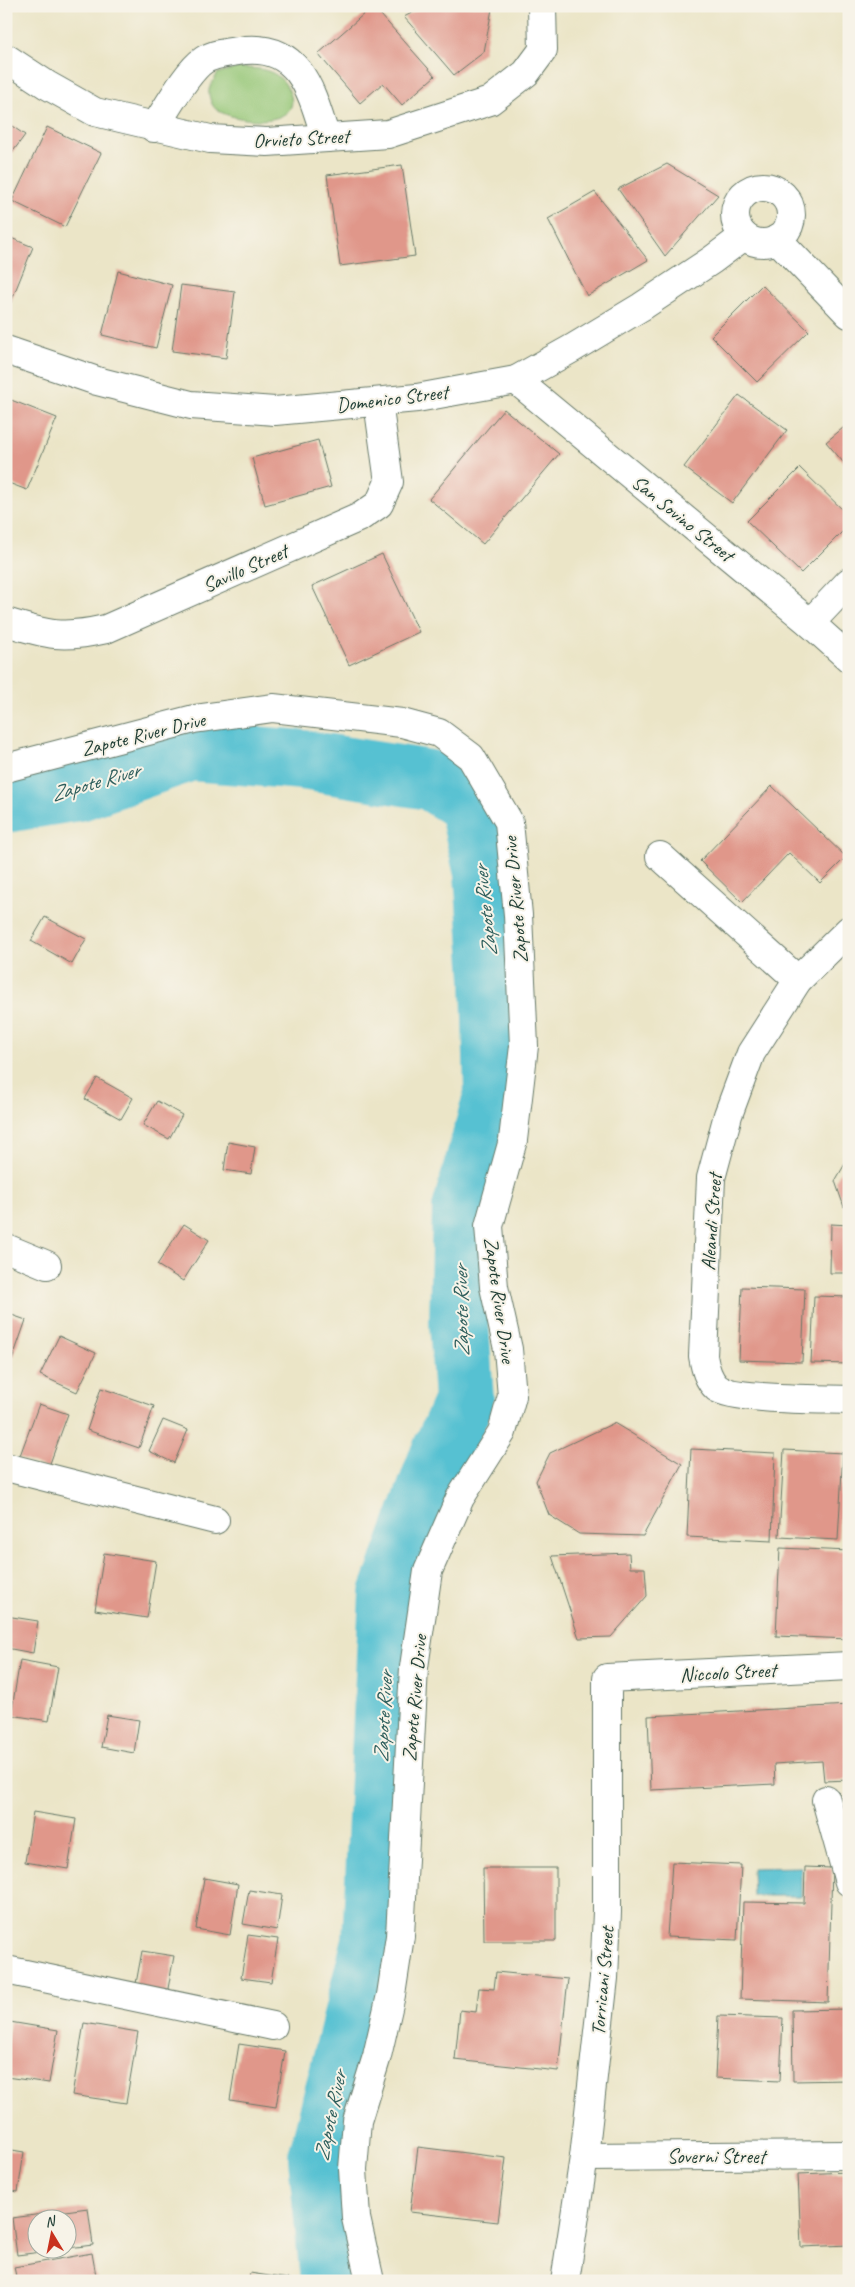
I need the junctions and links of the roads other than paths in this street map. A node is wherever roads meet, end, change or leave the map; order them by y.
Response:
1 (542, 6) edge
2 (6, 58) edge
3 (154, 128) junction
4 (326, 138) junction
5 (744, 236) junction
6 (777, 239) junction
7 (849, 314) edge
8 (6, 350) edge
9 (516, 380) junction
10 (378, 402) junction
11 (849, 582) edge
12 (6, 622) edge
13 (810, 623) junction
14 (849, 658) edge
15 (6, 768) edge
16 (660, 856) dead end
17 (849, 930) edge
18 (798, 980) junction
19 (6, 1248) edge
20 (47, 1266) dead end
21 (849, 1400) edge
22 (6, 1467) edge
23 (215, 1520) dead end
24 (849, 1666) edge
25 (607, 1678) joint
26 (826, 1800) dead end
27 (849, 1882) edge
28 (6, 1970) edge
29 (273, 2026) dead end
30 (849, 2155) edge
31 (584, 2157) junction
32 (370, 2281) edge
33 (565, 2281) edge

1 - 4 street, Orvieto Street
2 - 3 street, Orvieto Street
3 - 4 street, Orvieto Street
3 - 4 street
5 - 6 street
5 - 6 street
5 - 9 street, Domenico Street
6 - 7 street
8 - 10 street, Domenico Street
9 - 10 street, Domenico Street
9 - 13 street, San Sovino Street
10 - 12 street, Savillo Street
11 - 13 street
13 - 14 street, San Sovino Street
15 - 32 street, Zapote River Drive
16 - 18 street
17 - 18 street, Aleandi Street
18 - 21 street, Aleandi Street
19 - 20 street
22 - 23 street
24 - 25 street, Niccolo Street
25 - 31 street, Torricani Street
26 - 27 street
28 - 29 street
30 - 31 street, Soverni Street
31 - 33 street, Torricani Street

